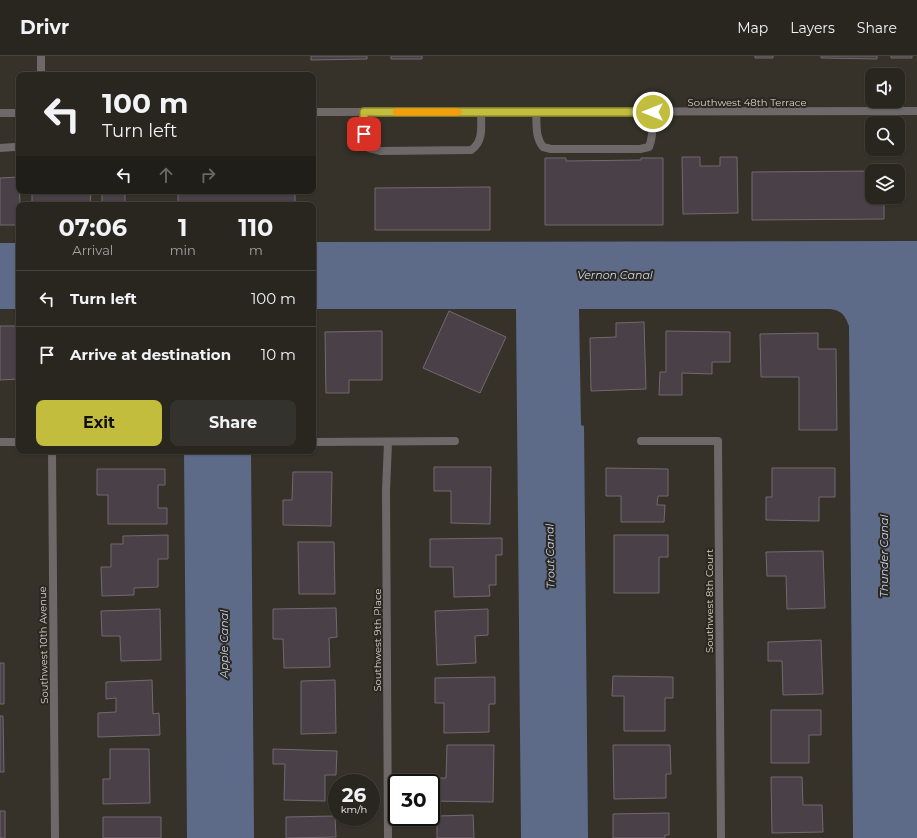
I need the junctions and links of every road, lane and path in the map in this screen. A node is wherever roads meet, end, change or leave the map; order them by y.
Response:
1 (41, 56) edge
2 (41, 72) edge
3 (917, 111) edge
4 (316, 112) edge
5 (364, 112) junction
6 (481, 112) junction
7 (536, 112) junction
8 (653, 112) junction
9 (0, 113) edge
10 (16, 113) edge
11 (14, 147) dead end
12 (0, 148) edge
13 (455, 441) dead end
14 (641, 441) dead end
15 (0, 442) edge
16 (16, 442) edge
17 (316, 442) edge
18 (388, 442) junction
19 (52, 454) edge
20 (55, 838) edge
21 (388, 838) edge
22 (721, 838) edge

1 - 2 street
3 - 8 street, Southwest 48th Terrace
4 - 5 street, Southwest 48th Terrace
5 - 6 street, Southwest 48th Terrace
5 - 6 street
6 - 7 street, Southwest 48th Terrace
7 - 8 street, Southwest 48th Terrace
7 - 8 street
9 - 10 street
11 - 12 street
13 - 18 street
14 - 22 street, Southwest 8th Court
15 - 16 street
17 - 18 street
18 - 21 street, Southwest 9th Place
19 - 20 street, Southwest 10th Avenue

